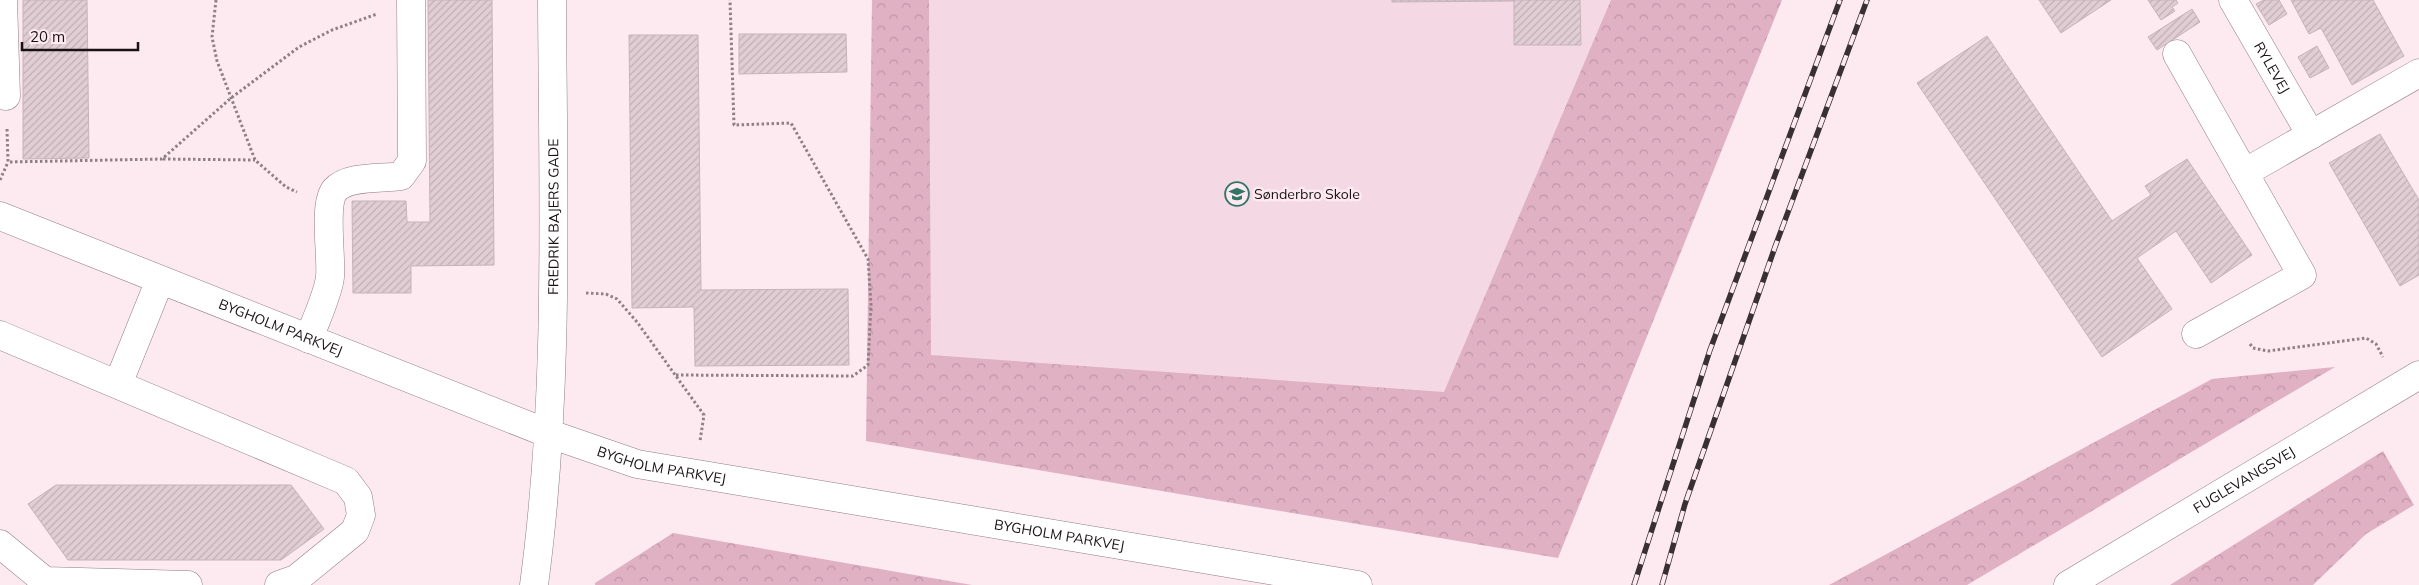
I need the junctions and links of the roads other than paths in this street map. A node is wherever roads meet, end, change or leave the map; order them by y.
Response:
1 (3, 0) edge
2 (552, 0) edge
3 (2233, 0) edge
4 (411, 4) edge
5 (2177, 54) dead end
6 (2419, 74) edge
7 (6, 96) road end
8 (2311, 135) junction
9 (2244, 173) junction
10 (0, 216) edge
11 (160, 280) junction
12 (2196, 334) dead end
13 (0, 335) edge
14 (309, 339) junction
15 (2409, 380) edge
16 (118, 384) junction
17 (547, 433) junction
18 (0, 544) edge
19 (188, 585) edge
20 (279, 585) edge
21 (534, 585) edge
22 (1358, 585) edge
23 (2068, 585) edge

1 - 7 street
2 - 17 street, FREDRIK BAJERS GADE
3 - 8 street, RYLEVEJ
4 - 14 street
5 - 9 street
6 - 8 street
8 - 9 street
9 - 12 street
10 - 11 street, BYGHOLM PARKVEJ
11 - 14 street, BYGHOLM PARKVEJ
11 - 16 street
13 - 16 street
14 - 17 street, BYGHOLM PARKVEJ
15 - 23 street, FUGLEVANGSVEJ
16 - 20 street
17 - 21 street, FREDRIK BAJERS GADE
17 - 22 street, BYGHOLM PARKVEJ
18 - 19 street

